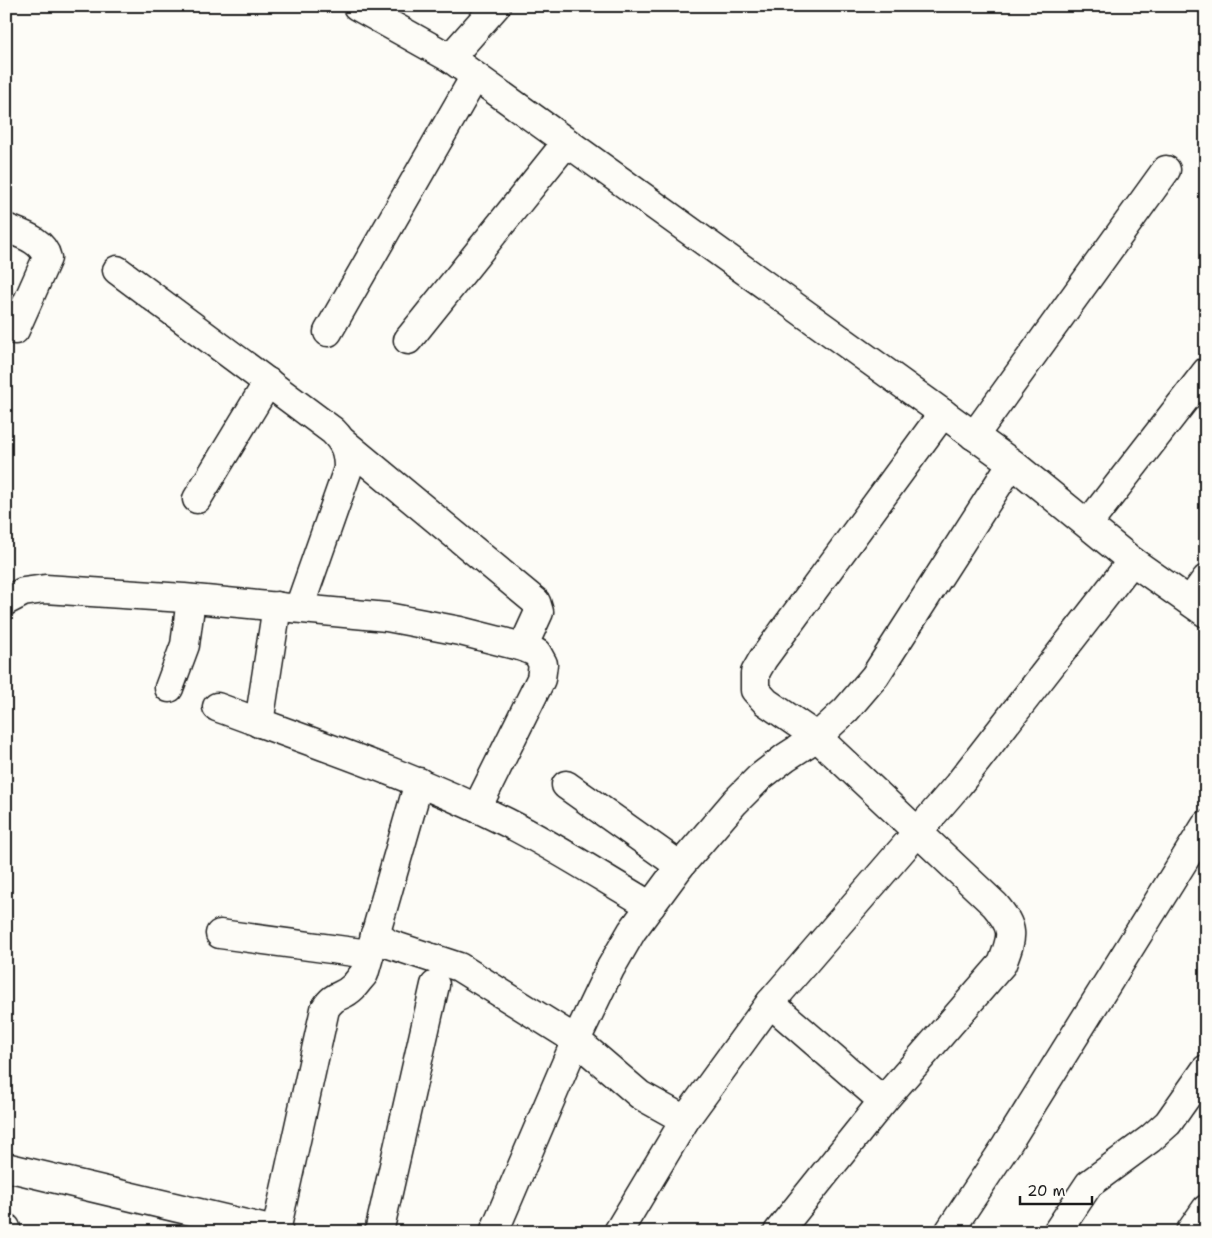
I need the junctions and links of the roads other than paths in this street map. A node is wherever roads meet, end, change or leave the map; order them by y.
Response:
1 (357, 6) edge
2 (496, 6) edge
3 (450, 58) junction
4 (474, 78) junction
5 (566, 143) junction
6 (1166, 170) dead end
7 (6, 228) edge
8 (117, 270) dead end
9 (15, 330) dead end
10 (328, 332) dead end
11 (408, 340) dead end
12 (1206, 372) edge
13 (268, 382) junction
14 (943, 413) junction
15 (974, 436) junction
16 (344, 442) junction
17 (1012, 463) junction
18 (197, 499) dead end
19 (1088, 524) junction
20 (1132, 561) junction
21 (1206, 579) edge
22 (191, 599) junction
23 (6, 601) edge
24 (288, 607) junction
25 (1198, 607) edge
26 (523, 647) junction
27 (169, 688) dead end
28 (217, 707) dead end
29 (259, 722) junction
30 (817, 737) junction
31 (419, 782) junction
32 (566, 784) dead end
33 (477, 808) junction
34 (1206, 825) edge
35 (917, 832) junction
36 (680, 866) junction
37 (651, 906) junction
38 (220, 934) dead end
39 (372, 944) junction
40 (435, 985) dead end
41 (770, 1003) junction
42 (576, 1040) junction
43 (1206, 1069) edge
44 (883, 1101) junction
45 (685, 1120) junction
46 (6, 1167) edge
47 (1206, 1209) edge
48 (277, 1231) edge
49 (379, 1232) edge
50 (494, 1232) edge
51 (618, 1232) edge
52 (778, 1232) edge
53 (950, 1232) edge
54 (1057, 1232) edge
55 (1190, 1232) edge

1 - 3 street
2 - 3 street
3 - 4 street
4 - 5 street
4 - 10 street
5 - 11 street
5 - 14 street
6 - 15 street
7 - 9 street
8 - 13 street
12 - 19 street
13 - 16 street
13 - 18 street
14 - 15 street
14 - 30 street
15 - 17 street
16 - 24 street
16 - 26 street
17 - 19 street
17 - 30 street
19 - 20 street
20 - 25 street
20 - 35 street
21 - 25 street
22 - 23 street
22 - 24 street
22 - 27 street
24 - 26 street
24 - 29 street
26 - 33 street
28 - 29 street
29 - 31 street
30 - 35 street
30 - 36 street
31 - 33 street
31 - 39 street
32 - 36 street
33 - 37 street
34 - 53 street
35 - 41 street
35 - 44 street
36 - 37 street
37 - 42 street
38 - 39 street
39 - 42 street
39 - 48 street
40 - 49 street
41 - 44 street
41 - 45 street
42 - 45 street
42 - 50 street
43 - 54 street
44 - 52 street
45 - 51 street
46 - 48 street
47 - 55 street

